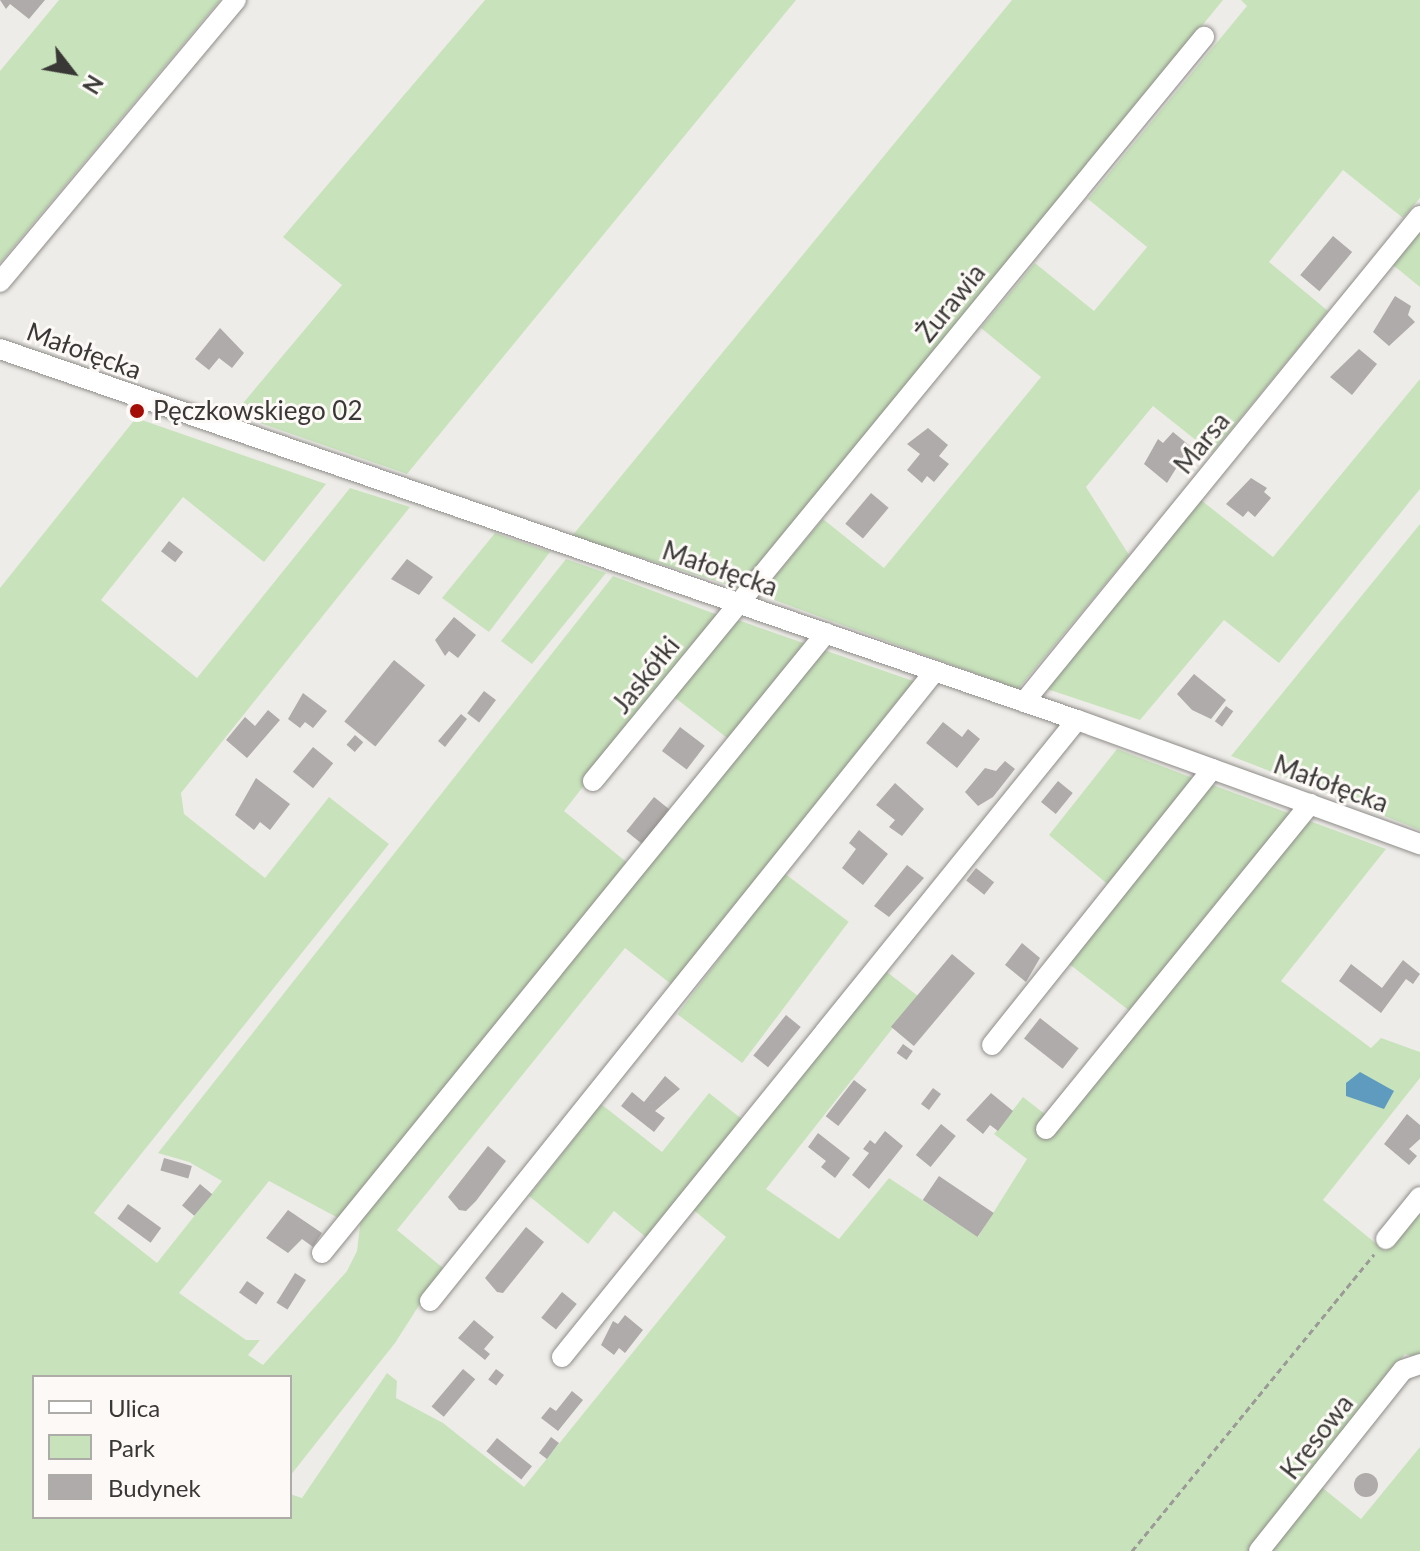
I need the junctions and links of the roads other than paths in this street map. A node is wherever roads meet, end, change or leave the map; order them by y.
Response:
1 (236, 0) edge
2 (1204, 37) dead end
3 (1420, 216) edge
4 (0, 282) edge
5 (0, 349) edge
6 (739, 603) junction
7 (826, 633) junction
8 (935, 671) junction
9 (1024, 702) junction
10 (1077, 720) junction
11 (1212, 769) junction
12 (593, 781) dead end
13 (1310, 804) junction
14 (1420, 844) edge
15 (992, 1045) dead end
16 (1046, 1129) dead end
17 (1420, 1197) edge
18 (1386, 1239) road end
19 (322, 1253) dead end
20 (430, 1301) dead end
21 (562, 1357) dead end
22 (1420, 1364) edge
23 (1259, 1551) edge

1 - 4 street
2 - 6 street, Żurawia
3 - 9 street, Marsa
5 - 6 street, Małołęcka
6 - 7 street, Małołęcka
6 - 12 street, Jaskółki
7 - 8 street, Małołęcka
7 - 19 street
8 - 9 street, Małołęcka
8 - 20 street
9 - 10 street, Małołęcka
10 - 11 street, Małołęcka
10 - 21 street
11 - 13 street, Małołęcka
11 - 15 street
13 - 14 street, Małołęcka
13 - 16 street
17 - 18 street
22 - 23 street, Kresowa

